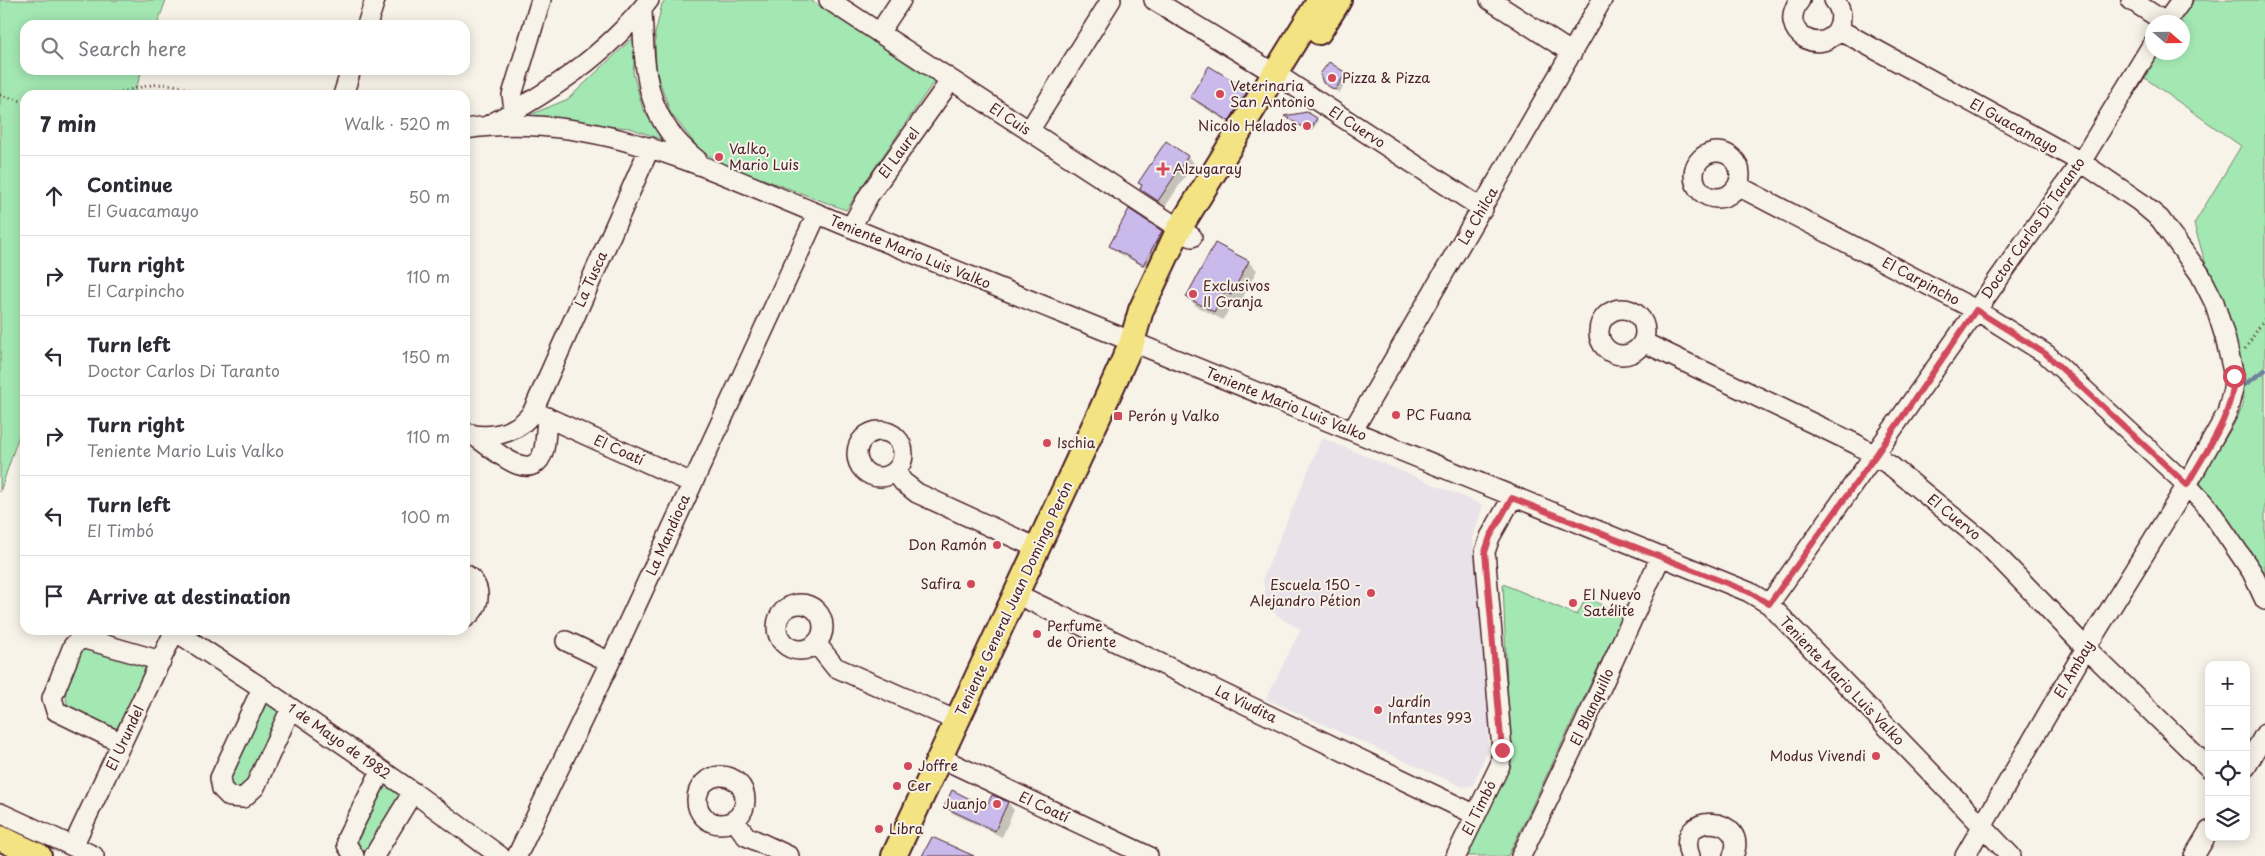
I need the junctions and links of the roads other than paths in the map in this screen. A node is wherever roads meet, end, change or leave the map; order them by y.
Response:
1 (375, 0) edge
2 (541, 0) edge
3 (829, 0) edge
4 (901, 0) edge
5 (1111, 0) edge
6 (1154, 0) edge
7 (1320, 0) edge
8 (1339, 0) edge
9 (1490, 0) edge
10 (1602, 0) edge
11 (1800, 0) edge
12 (1834, 0) edge
13 (2130, 0) edge
14 (2182, 0) edge
15 (646, 4) edge
16 (2155, 15) edge
17 (2171, 15) edge
18 (369, 20) edge
19 (1838, 29) junction
20 (879, 33) junction
21 (1572, 53) junction
22 (2145, 57) edge
23 (349, 75) edge
24 (1281, 78) junction
25 (951, 80) junction
26 (345, 90) edge
27 (516, 119) junction
28 (470, 129) edge
29 (1029, 130) junction
30 (650, 147) junction
31 (2081, 162) junction
32 (706, 167) junction
33 (1738, 186) dead end
34 (1483, 209) junction
35 (817, 214) junction
36 (851, 227) junction
37 (1185, 233) junction
38 (1976, 310) junction
39 (1132, 342) junction
40 (1643, 342) dead end
41 (540, 414) junction
42 (1353, 430) junction
43 (470, 432) edge
44 (470, 433) edge
45 (1876, 455) junction
46 (896, 472) dead end
47 (692, 483) junction
48 (2187, 485) junction
49 (1512, 498) junction
50 (1037, 548) junction
51 (1661, 556) junction
52 (470, 578) edge
53 (1016, 594) junction
54 (2265, 600) edge
55 (1769, 604) junction
56 (470, 614) edge
57 (173, 635) edge
58 (182, 635) edge
59 (566, 641) dead end
60 (816, 643) dead end
61 (2086, 648) junction
62 (161, 661) junction
63 (610, 662) junction
64 (262, 688) junction
65 (291, 708) junction
66 (957, 721) junction
67 (2265, 734) edge
68 (122, 743) junction
69 (941, 758) junction
70 (2250, 760) edge
71 (2205, 764) edge
72 (381, 770) junction
73 (413, 792) junction
74 (0, 813) edge
75 (1476, 815) junction
76 (734, 820) dead end
77 (1982, 827) junction
78 (0, 838) edge
79 (2205, 838) edge
80 (73, 846) junction
81 (39, 856) edge
82 (94, 856) edge
83 (354, 856) edge
84 (374, 856) edge
85 (500, 856) edge
86 (517, 856) edge
87 (789, 856) edge
88 (894, 856) edge
89 (1148, 856) edge
90 (1456, 856) edge
91 (1521, 856) edge
92 (1690, 856) edge
93 (1733, 856) edge
94 (1965, 856) edge
95 (2011, 856) edge
96 (2194, 856) edge

1 - 18 street
2 - 27 street
3 - 20 street, El Cuis
4 - 20 street
5 - 29 street
6 - 24 street, El Cuervo
7 - 24 main road, Teniente General Juan Domingo Perón
8 - 24 main road, Teniente General Juan Domingo Perón
9 - 21 street
10 - 21 street, La Chilca
11 - 19 street
12 - 19 street
13 - 16 street
14 - 17 street
15 - 27 street
15 - 32 street
19 - 31 street, El Guacamayo
20 - 25 street, El Cuis
21 - 34 street, La Chilca
22 - 31 street, Doctor Carlos Di Taranto
23 - 26 street
24 - 34 street, El Cuervo
24 - 37 main road, Teniente General Juan Domingo Perón
25 - 29 street, El Cuis
25 - 36 street, El Laurel
27 - 28 street, Teniente Mario Luis Valko
27 - 30 street, Teniente Mario Luis Valko
29 - 37 street, El Cuis
30 - 32 street, Teniente Mario Luis Valko
30 - 41 street, La Tusca
31 - 38 street, Doctor Carlos Di Taranto
31 - 48 street, El Guacamayo
32 - 35 street, Teniente Mario Luis Valko
33 - 38 street, El Carpincho
34 - 42 street, La Chilca
35 - 36 street, Teniente Mario Luis Valko
35 - 47 street, La Mandioca
36 - 39 street, Teniente Mario Luis Valko
37 - 39 main road, Teniente General Juan Domingo Perón
38 - 45 street, Doctor Carlos Di Taranto
38 - 48 street, El Carpincho
39 - 42 street, Teniente Mario Luis Valko
39 - 50 main road, Teniente General Juan Domingo Perón
40 - 45 street, El Cuervo
41 - 43 street
41 - 44 street
41 - 47 street, El Coatí
42 - 49 street, Teniente Mario Luis Valko
45 - 55 street, Doctor Carlos Di Taranto
45 - 61 street, El Cuervo
46 - 50 street
47 - 63 street, La Mandioca
48 - 54 street, El Carpincho
48 - 61 street, El Ambay
49 - 51 street, Teniente Mario Luis Valko
49 - 75 street, El Timbó
50 - 53 main road, Teniente General Juan Domingo Perón
51 - 55 street, Teniente Mario Luis Valko
51 - 91 street, El Blanquillo
52 - 56 street
53 - 66 main road, Teniente General Juan Domingo Perón
53 - 75 street, La Viudita
55 - 77 street, Teniente Mario Luis Valko
57 - 62 street, El Urundel
58 - 64 street, 1 de Mayo de 1982
59 - 63 street
60 - 66 street
61 - 71 street, El Cuervo
61 - 77 street, El Ambay
62 - 68 street, El Urundel
62 - 68 street
63 - 86 street, La Mandioca
64 - 65 street, 1 de Mayo de 1982
64 - 65 street
65 - 72 street, 1 de Mayo de 1982
66 - 69 main road, Teniente General Juan Domingo Perón
67 - 70 street
68 - 80 street, El Urundel
69 - 88 main road, Teniente General Juan Domingo Perón
69 - 89 street, El Coatí
72 - 73 street, 1 de Mayo de 1982
72 - 83 street
73 - 84 street
73 - 85 street, 1 de Mayo de 1982
74 - 80 street
75 - 90 street, El Timbó
76 - 87 street
77 - 94 street, El Ambay
77 - 95 street, Teniente Mario Luis Valko
78 - 81 main road
79 - 96 street
80 - 82 street
92 - 93 street

